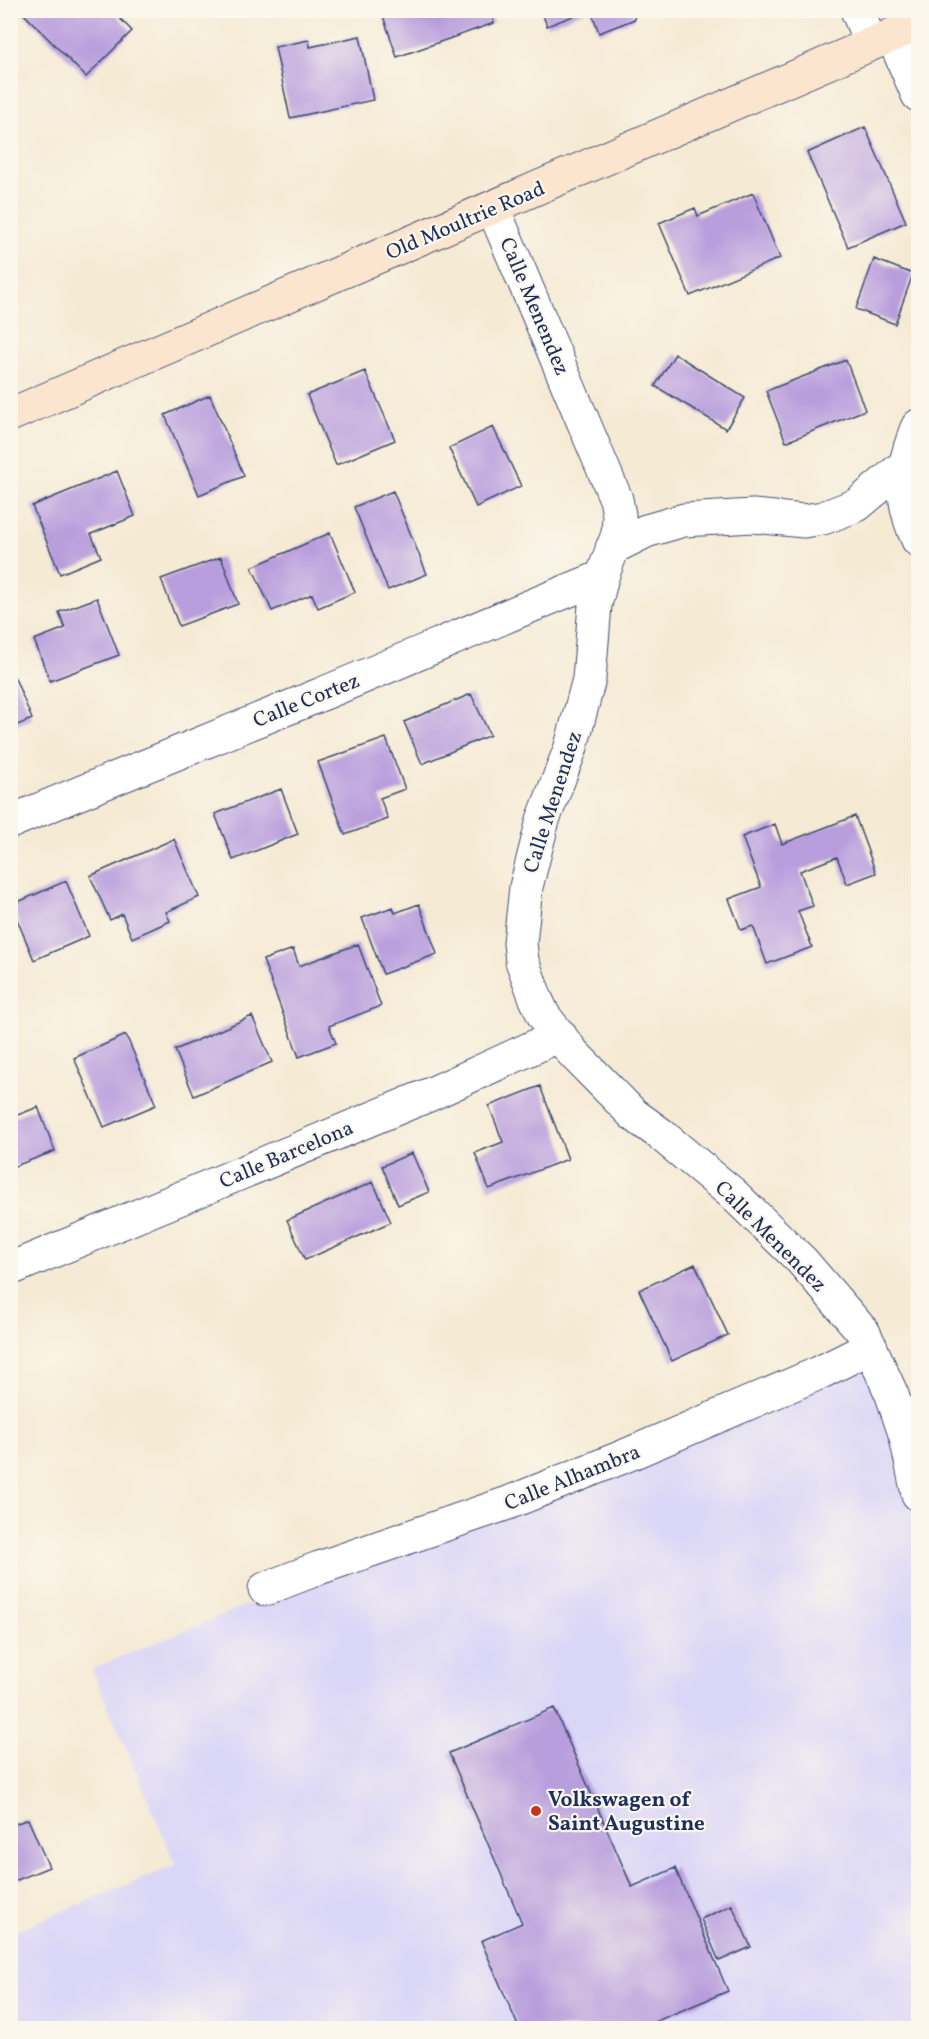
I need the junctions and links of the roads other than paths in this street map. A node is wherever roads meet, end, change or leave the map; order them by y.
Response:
1 (857, 10) edge
2 (894, 35) edge
3 (918, 95) edge
4 (493, 208) junction
5 (10, 415) edge
6 (918, 426) edge
7 (905, 465) junction
8 (918, 540) edge
9 (607, 563) junction
10 (10, 822) edge
11 (560, 1035) junction
12 (10, 1269) edge
13 (871, 1347) junction
14 (918, 1494) edge
15 (266, 1589) dead end

1 - 2 street
2 - 3 street
2 - 4 main road, Old Moultrie Road
4 - 5 main road, Old Moultrie Road
4 - 9 street, Calle Menendez
6 - 7 street
7 - 8 street
7 - 9 street, Calle Cortez
9 - 10 street, Calle Cortez
9 - 11 street, Calle Menendez
11 - 12 street, Calle Barcelona
11 - 13 street, Calle Menendez
13 - 14 street, Calle Menendez
13 - 15 street, Calle Alhambra

